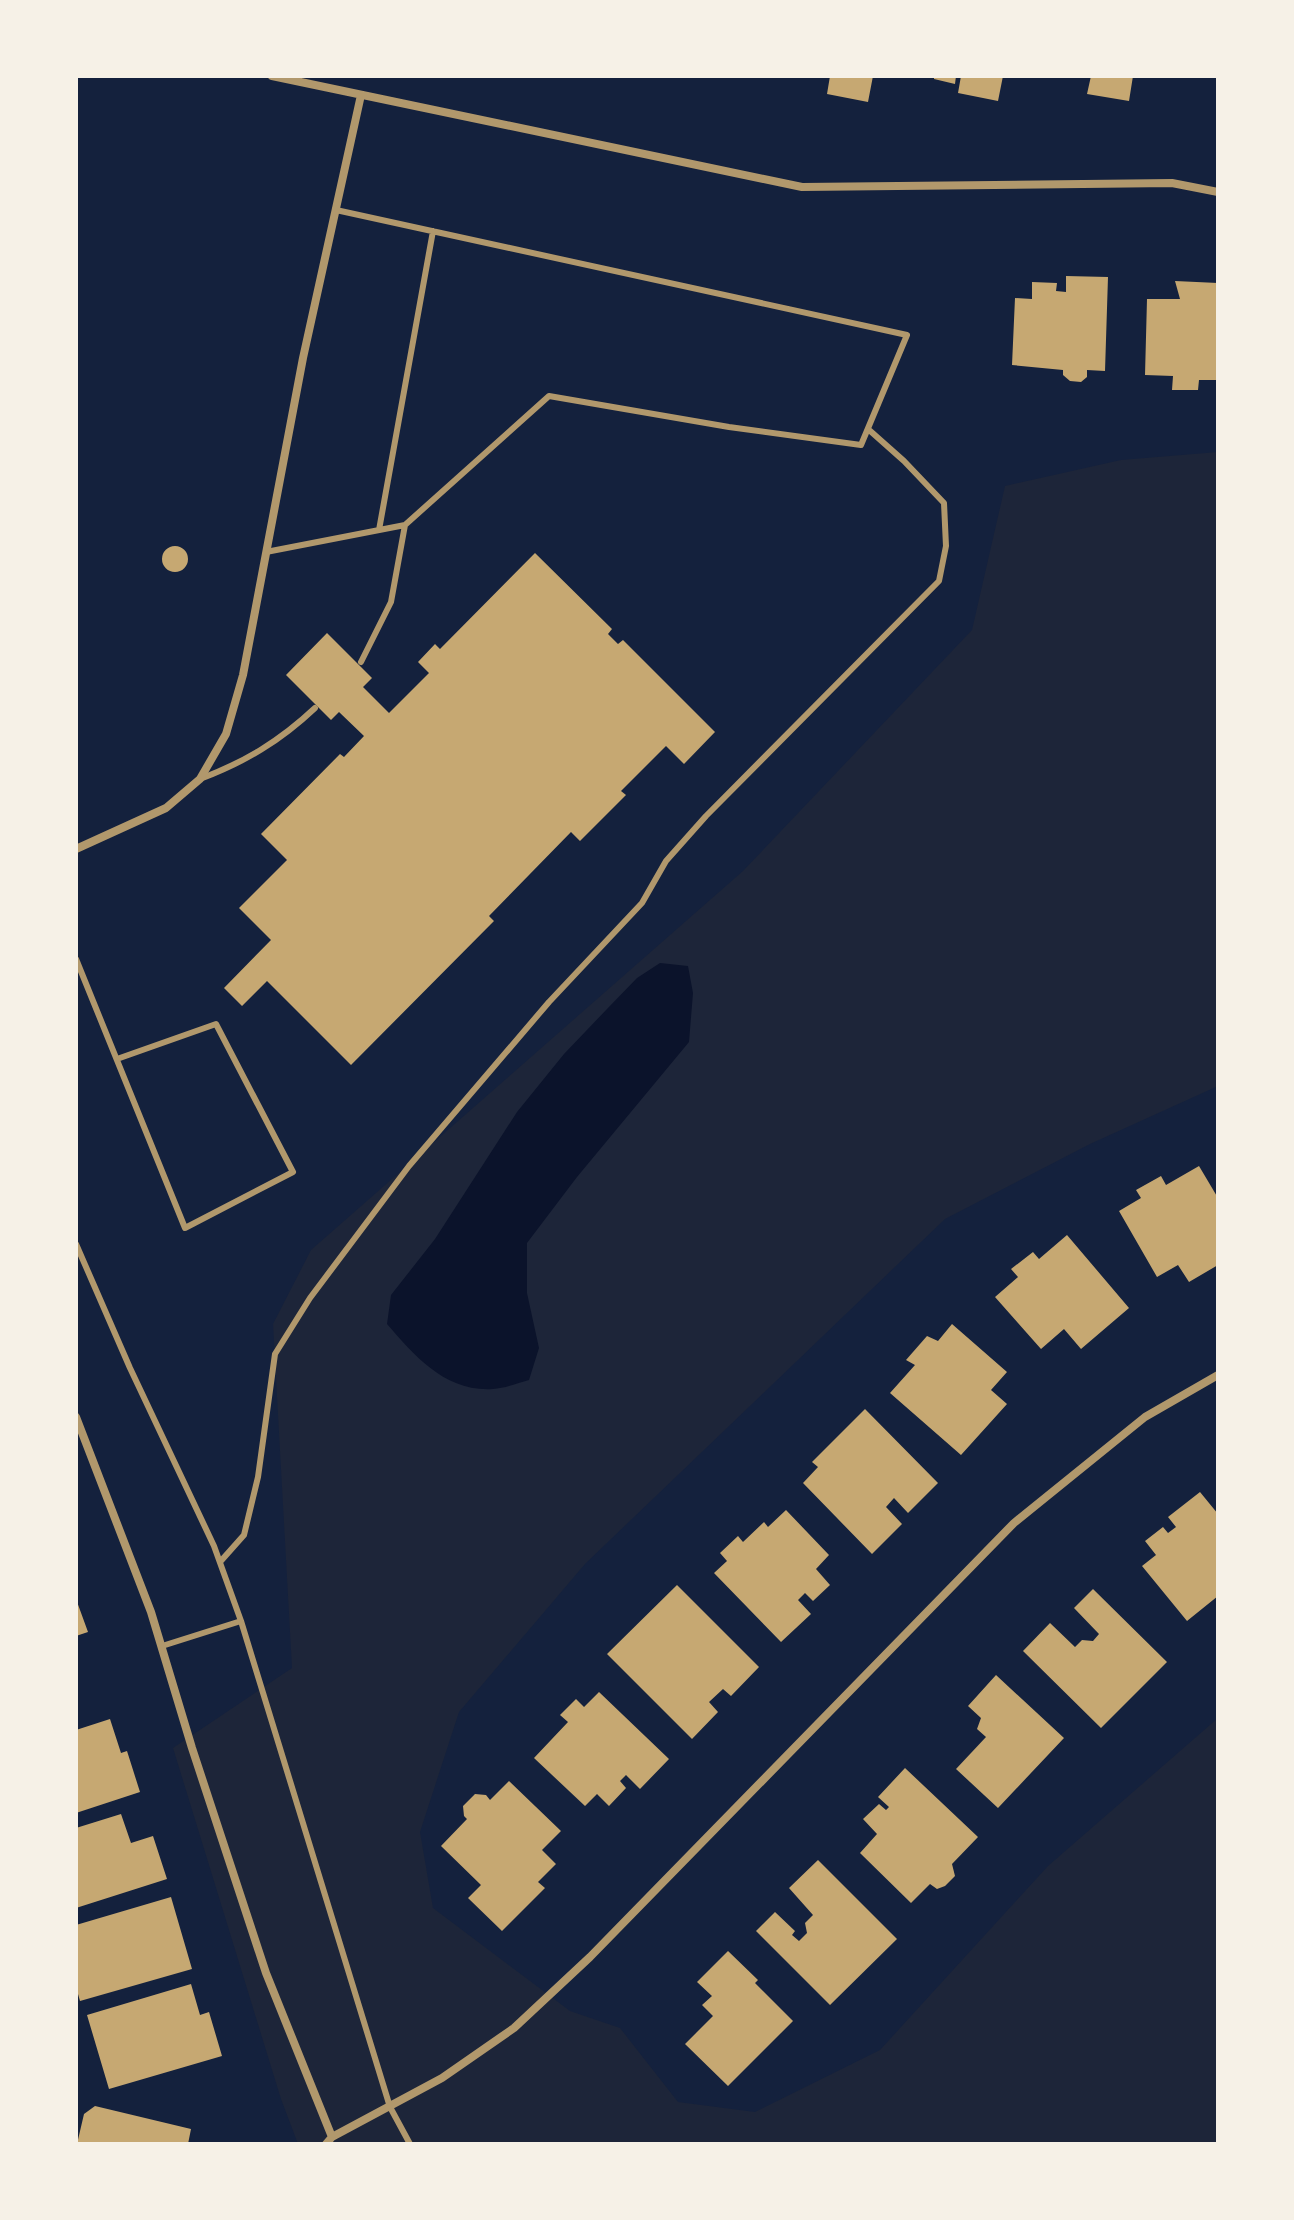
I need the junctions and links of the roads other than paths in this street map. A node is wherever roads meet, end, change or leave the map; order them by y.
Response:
1 (272, 76) edge
2 (361, 95) junction
3 (1218, 192) edge
4 (336, 210) junction
5 (433, 231) junction
6 (868, 429) junction
7 (405, 525) junction
8 (379, 530) junction
9 (266, 552) junction
10 (361, 662) dead end
11 (315, 708) dead end
12 (200, 779) junction
13 (76, 849) edge
14 (76, 959) edge
15 (117, 1059) junction
16 (76, 1244) edge
17 (1218, 1375) edge
18 (76, 1417) edge
19 (220, 1562) junction
20 (241, 1621) junction
21 (162, 1646) junction
22 (390, 2107) junction
23 (331, 2142) edge
24 (410, 2144) edge

1 - 2 street
2 - 3 street
2 - 4 street
4 - 5 lane
4 - 9 street
5 - 6 lane
5 - 8 lane
6 - 7 lane
6 - 19 lane
7 - 8 lane
7 - 10 lane
8 - 9 lane
9 - 12 street
11 - 12 lane
12 - 13 street
14 - 15 lane
15 - 15 lane
16 - 19 lane
17 - 22 street
18 - 21 street
19 - 20 lane
20 - 21 lane
20 - 22 lane
21 - 23 street
22 - 23 street
22 - 24 lane

